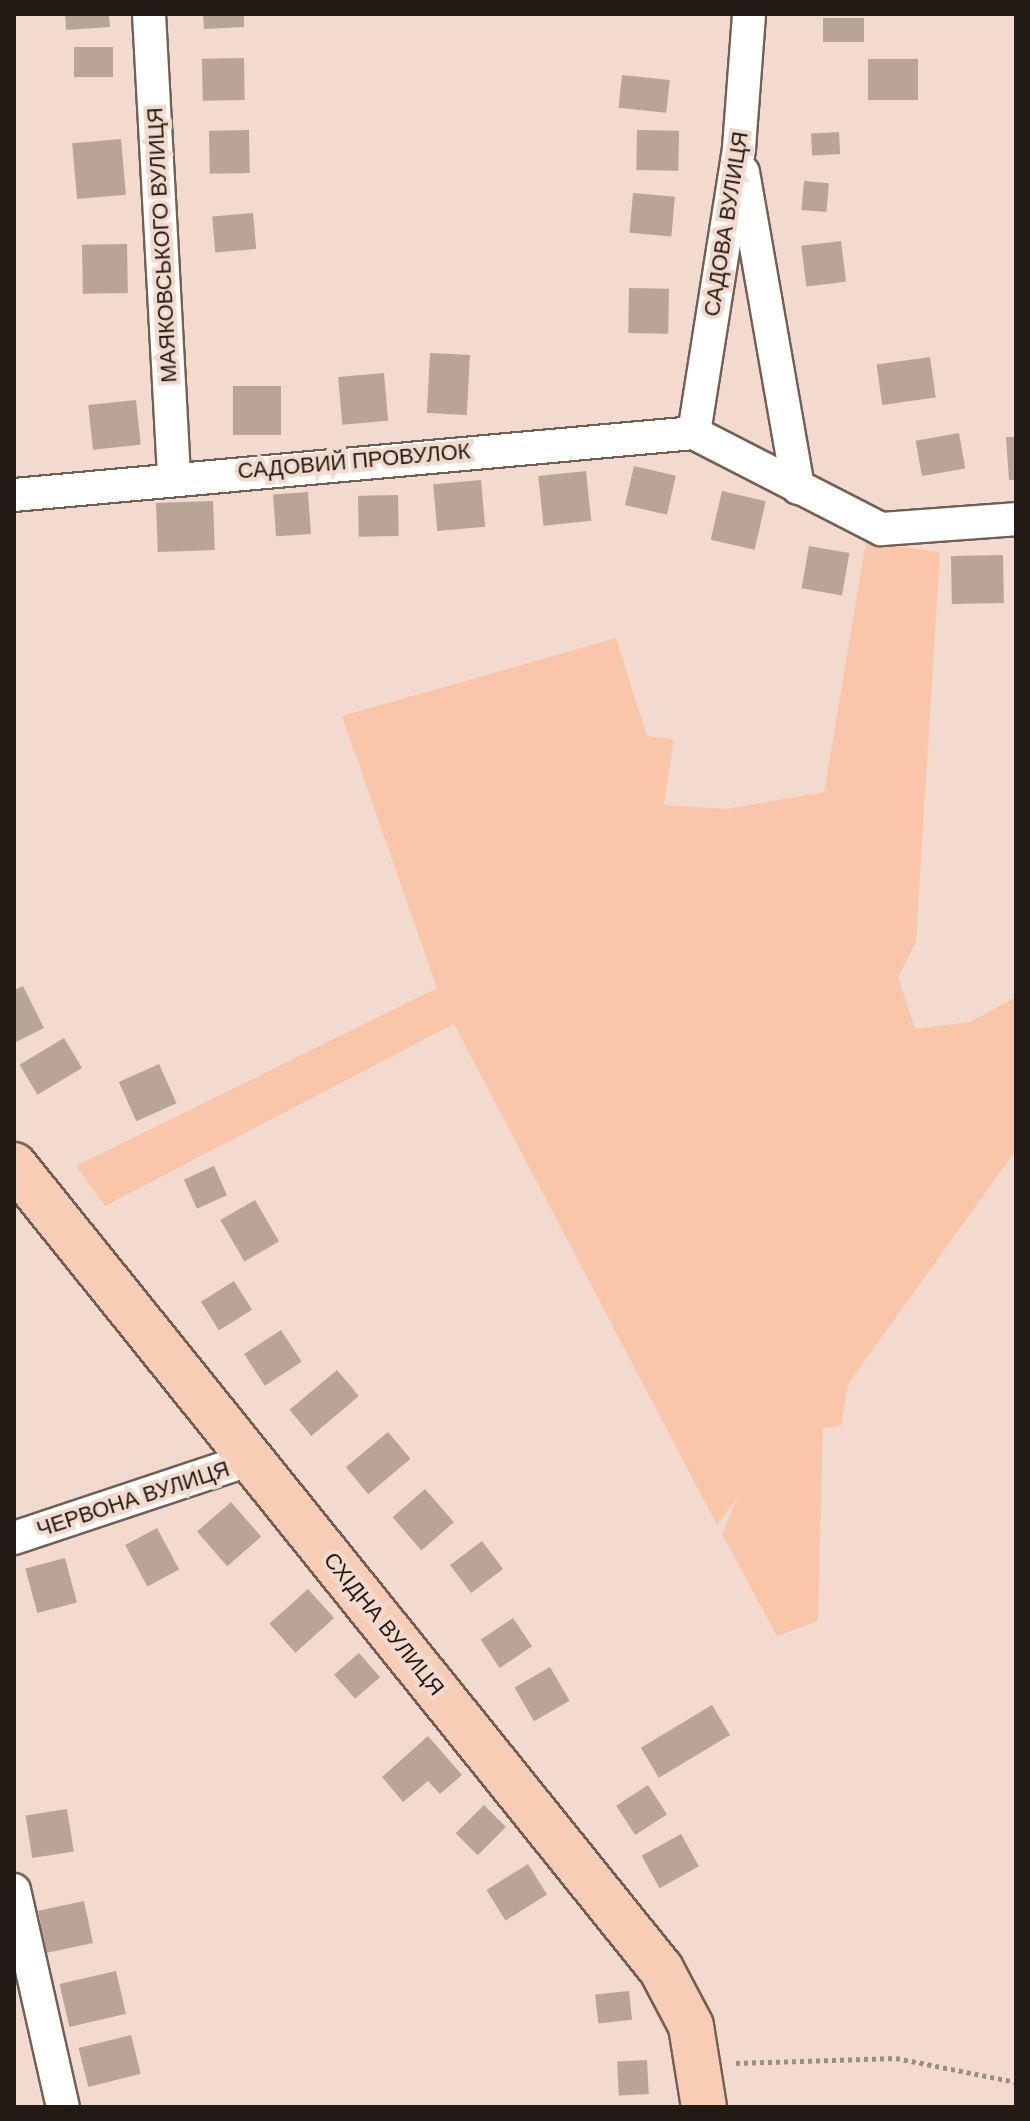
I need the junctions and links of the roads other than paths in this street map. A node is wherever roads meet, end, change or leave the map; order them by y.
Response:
1 (149, 14) edge
2 (749, 14) edge
3 (739, 148) junction
4 (694, 433) junction
5 (174, 476) junction
6 (798, 488) junction
7 (14, 495) edge
8 (1016, 519) edge
9 (14, 1165) edge
10 (251, 1459) junction
11 (14, 1538) edge
12 (14, 1890) edge
13 (63, 2107) edge
14 (704, 2107) edge

1 - 5 street, МАЯКОВСЬКОГО ВУЛИЦЯ
2 - 3 street, САДОВА ВУЛИЦЯ
3 - 4 street, САДОВА ВУЛИЦЯ
3 - 6 street
4 - 5 street, САДОВИЙ ПРОВУЛОК
4 - 6 street
5 - 7 street, САДОВИЙ ПРОВУЛОК
6 - 8 street
9 - 10 main road, СХІДНА ВУЛИЦЯ
10 - 11 street, ЧЕРВОНА ВУЛИЦЯ
10 - 14 main road, СХІДНА ВУЛИЦЯ
12 - 13 street

